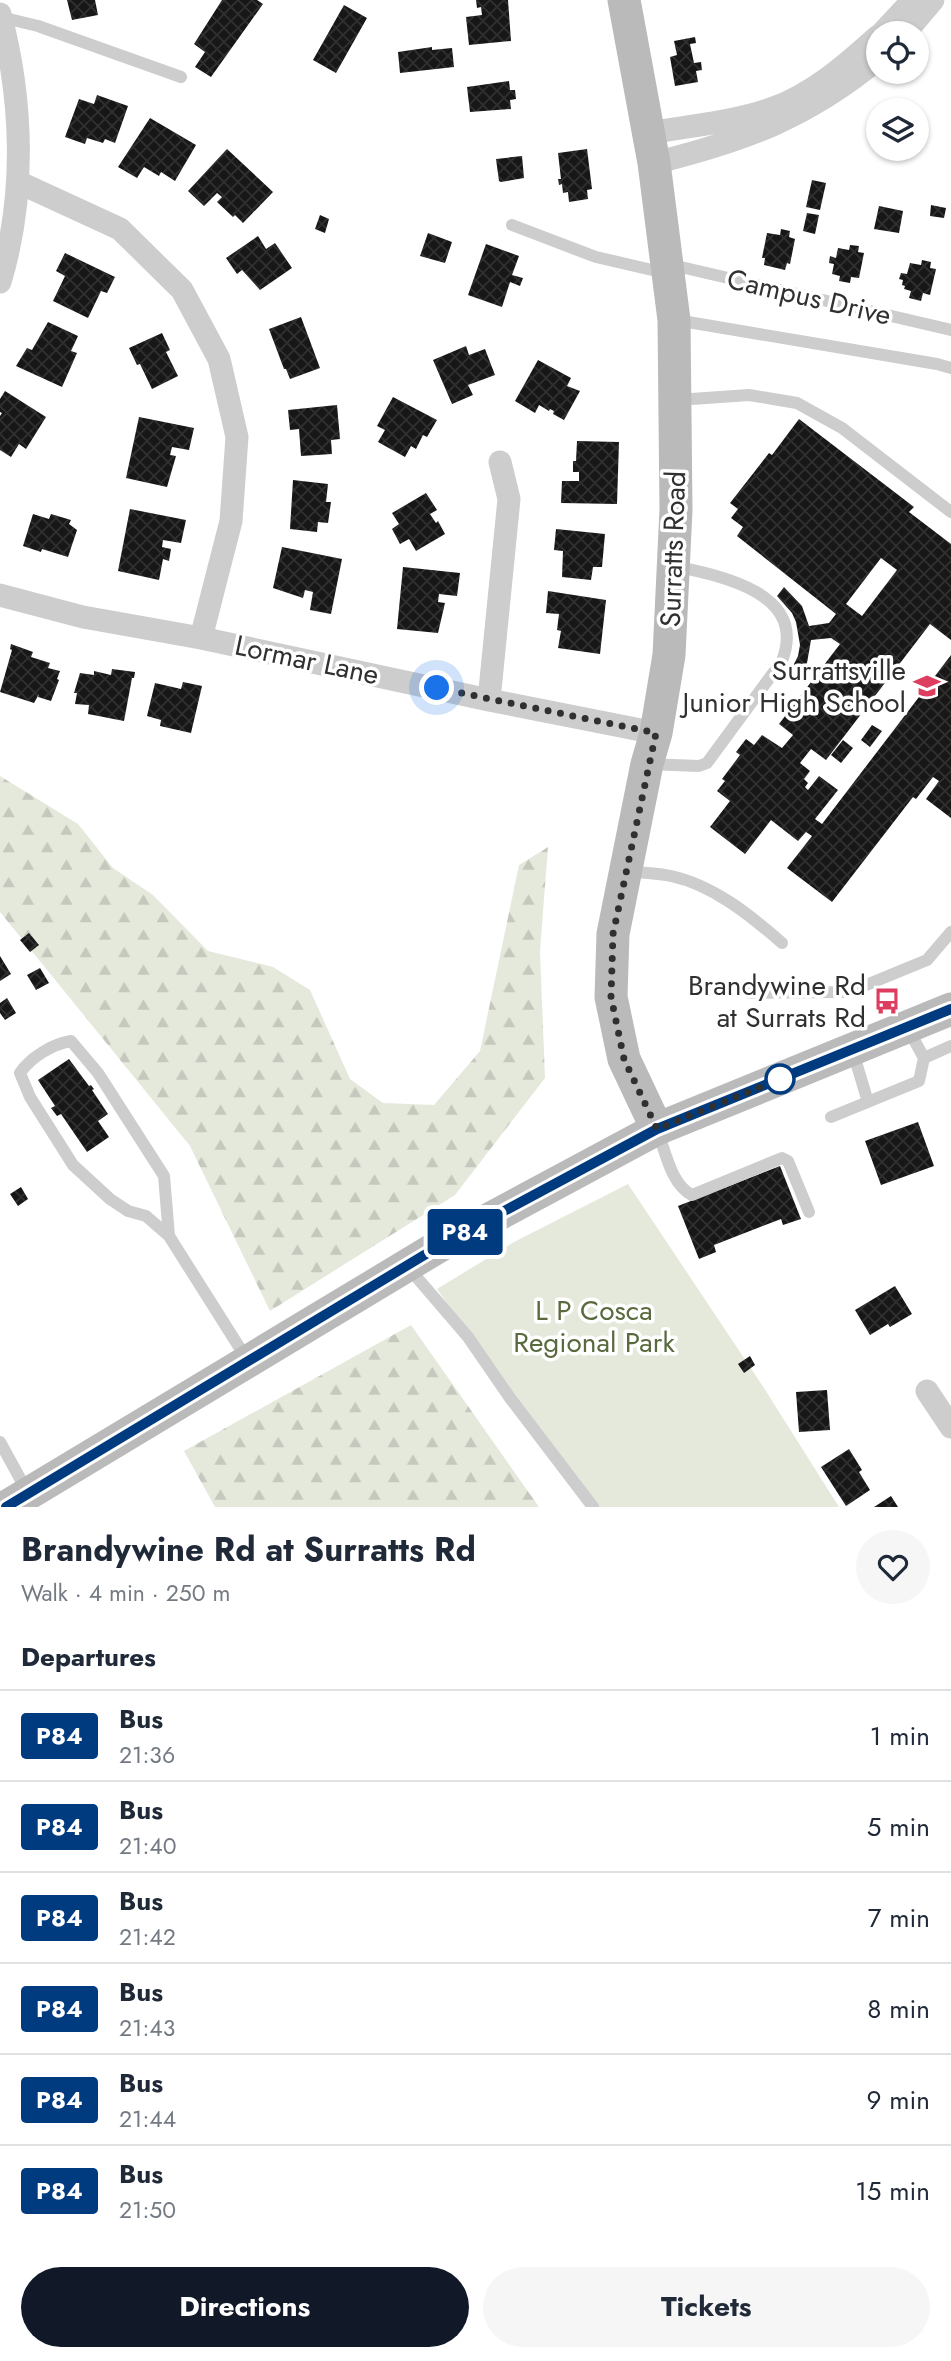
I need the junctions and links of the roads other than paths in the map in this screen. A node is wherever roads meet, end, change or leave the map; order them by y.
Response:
1 (624, 0) edge
2 (912, 0) edge
3 (933, 0) edge
4 (0, 15) edge
5 (893, 21) edge
6 (915, 21) edge
7 (866, 47) edge
8 (866, 70) edge
9 (181, 77) dead end
10 (652, 148) junction
11 (18, 182) junction
12 (512, 225) dead end
13 (668, 269) junction
14 (0, 282) edge
15 (674, 320) junction
16 (951, 330) edge
17 (951, 368) edge
18 (677, 400) junction
19 (500, 461) dead end
20 (951, 512) edge
21 (673, 566) junction
22 (0, 595) edge
23 (201, 638) junction
24 (489, 700) junction
25 (656, 733) junction
26 (647, 764) junction
27 (626, 871) junction
28 (951, 932) edge
29 (782, 943) dead end
30 (750, 993) dead end
31 (951, 1009) edge
32 (907, 1027) junction
33 (951, 1046) edge
34 (852, 1050) junction
35 (924, 1058) junction
36 (868, 1102) junction
37 (831, 1117) dead end
38 (657, 1129) junction
39 (808, 1212) dead end
40 (169, 1236) junction
41 (407, 1266) junction
42 (248, 1361) junction
43 (927, 1391) dead end
44 (951, 1427) edge
45 (0, 1442) edge
46 (17, 1500) edge
47 (593, 1507) edge

1 - 10 main road, Surratts Road
2 - 5 street
3 - 6 street
4 - 9 lane
4 - 11 street
7 - 10 street
8 - 10 street
10 - 13 main road, Surratts Road
11 - 14 street
11 - 23 street
12 - 13 lane, Campus Drive
13 - 15 main road, Surratts Road
13 - 16 lane, Campus Drive
15 - 17 lane
15 - 18 main road, Surratts Road
18 - 20 lane
18 - 21 main road, Surratts Road
19 - 24 street
21 - 25 main road, Surratts Road
21 - 26 lane
22 - 23 street, Lormar Lane
23 - 24 street, Lormar Lane
24 - 25 street, Lormar Lane
25 - 26 main road, Surratts Road
26 - 27 main road, Surratts Road
27 - 29 lane
27 - 38 main road, Surratts Road
28 - 30 lane
31 - 32 main road
32 - 34 main road
32 - 35 lane
33 - 35 lane
34 - 36 lane
34 - 38 main road
35 - 36 lane
36 - 37 lane
38 - 39 lane
38 - 41 main road
40 - 40 lane
40 - 42 lane
41 - 42 main road
41 - 47 lane
42 - 46 main road
43 - 44 street
45 - 46 lane

